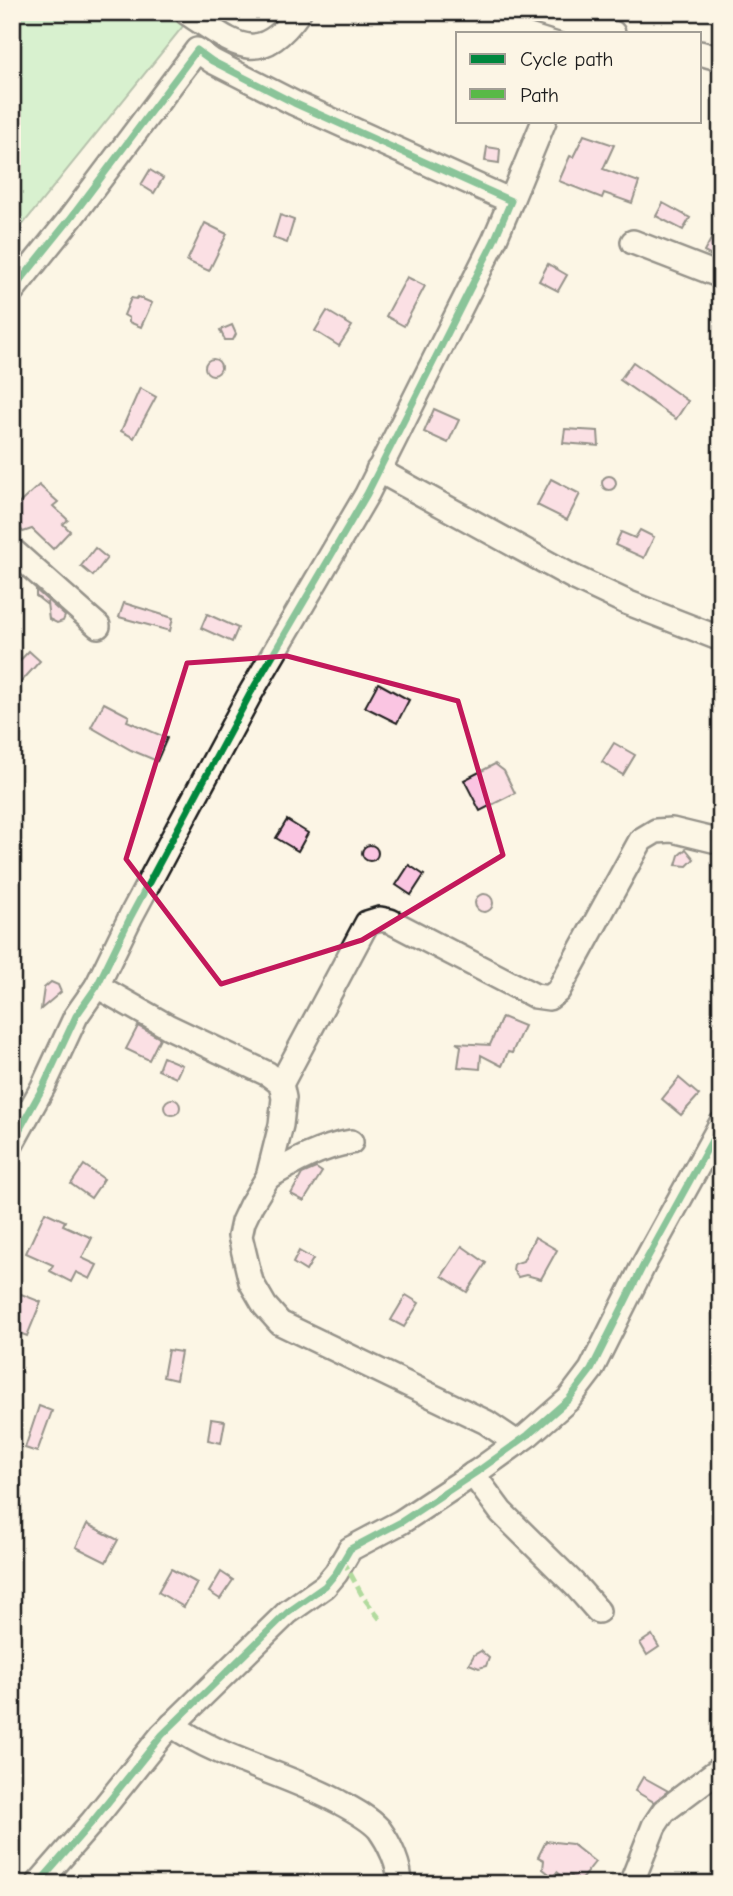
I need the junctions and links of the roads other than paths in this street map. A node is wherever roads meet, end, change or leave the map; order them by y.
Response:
1 (299, 12) edge
2 (537, 12) edge
3 (187, 13) edge
4 (586, 24) edge
5 (610, 32) edge
6 (197, 50) junction
7 (702, 54) edge
8 (721, 59) edge
9 (544, 122) edge
10 (511, 201) junction
11 (633, 242) dead end
12 (721, 276) edge
13 (12, 291) edge
14 (378, 470) junction
15 (12, 550) edge
16 (98, 626) dead end
17 (721, 639) edge
18 (721, 842) edge
19 (97, 986) junction
20 (281, 1084) junction
21 (721, 1124) edge
22 (351, 1142) dead end
23 (12, 1143) edge
24 (268, 1177) junction
25 (517, 1443) junction
26 (473, 1474) junction
27 (598, 1611) dead end
28 (172, 1725) junction
29 (721, 1768) edge
30 (38, 1884) edge
31 (400, 1884) edge
32 (631, 1884) edge

1 - 3 street
2 - 4 street
3 - 6 street
4 - 5 street
6 - 10 street
6 - 13 street
7 - 8 street
9 - 10 street
10 - 14 street
11 - 12 street
14 - 17 street
14 - 19 street
15 - 16 street
18 - 20 street
19 - 20 street
19 - 23 street
20 - 24 street
21 - 25 street
22 - 24 street
24 - 25 street
25 - 26 street
26 - 27 street
26 - 28 street
28 - 30 street
28 - 31 street
29 - 32 street

